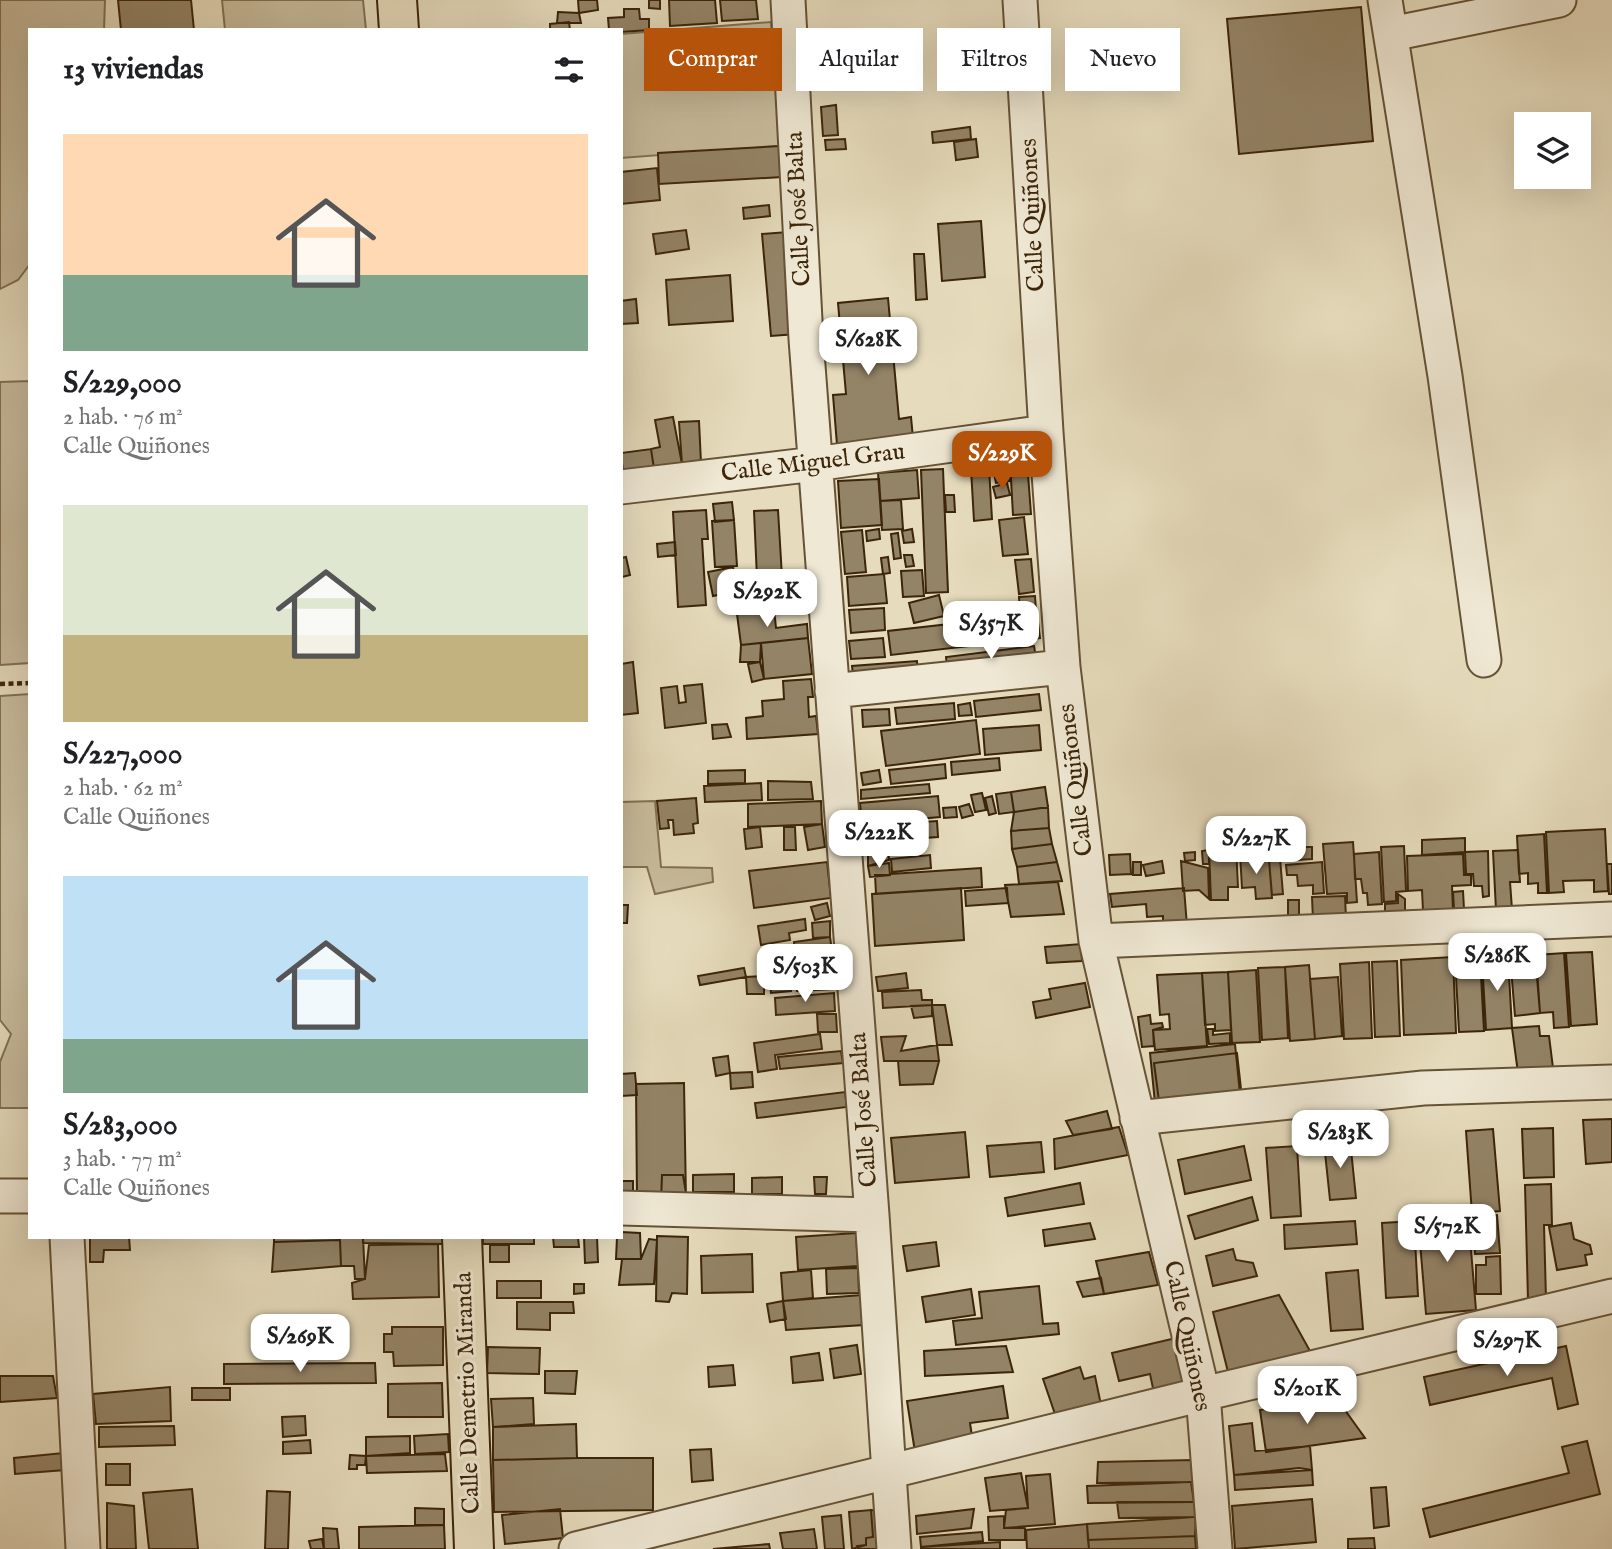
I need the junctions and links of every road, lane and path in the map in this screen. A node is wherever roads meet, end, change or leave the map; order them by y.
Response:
1 (397, 0) edge
2 (788, 0) edge
3 (1020, 0) edge
4 (1385, 0) edge
5 (1559, 0) edge
6 (399, 28) edge
7 (1391, 34) junction
8 (1046, 432) junction
9 (815, 464) junction
10 (623, 487) edge
11 (1484, 660) dead end
12 (1063, 667) junction
13 (28, 682) edge
14 (0, 684) edge
15 (832, 691) junction
16 (1612, 919) edge
17 (1096, 942) junction
18 (1612, 1082) edge
19 (1138, 1118) junction
20 (0, 1196) edge
21 (28, 1196) edge
22 (623, 1208) edge
23 (872, 1215) junction
24 (66, 1239) edge
25 (462, 1239) edge
26 (1612, 1296) edge
27 (1203, 1394) junction
28 (889, 1471) junction
29 (685, 1536) edge
30 (83, 1549) edge
31 (474, 1549) edge
32 (576, 1549) edge
33 (894, 1549) edge
34 (1215, 1549) edge

1 - 6 main road
2 - 9 street, Calle José Balta
3 - 8 street, Calle Quiñones
4 - 7 street
5 - 7 street
7 - 11 street
8 - 9 street, Calle Miguel Grau
8 - 12 street, Calle Quiñones
9 - 10 street, Calle Miguel Grau
9 - 15 street, Calle José Balta
12 - 15 street
12 - 17 street, Calle Quiñones
13 - 14 path
15 - 23 street, Calle José Balta
16 - 17 street
17 - 19 street, Calle Quiñones
18 - 19 street
19 - 27 street, Calle Quiñones
20 - 21 street
22 - 23 street
23 - 28 street, Calle José Balta
24 - 30 street
25 - 31 main road, Calle Demetrio Miranda
26 - 27 street
27 - 28 street
27 - 34 street, Calle Quiñones
28 - 29 street
28 - 33 street, Calle José Balta
29 - 32 street

